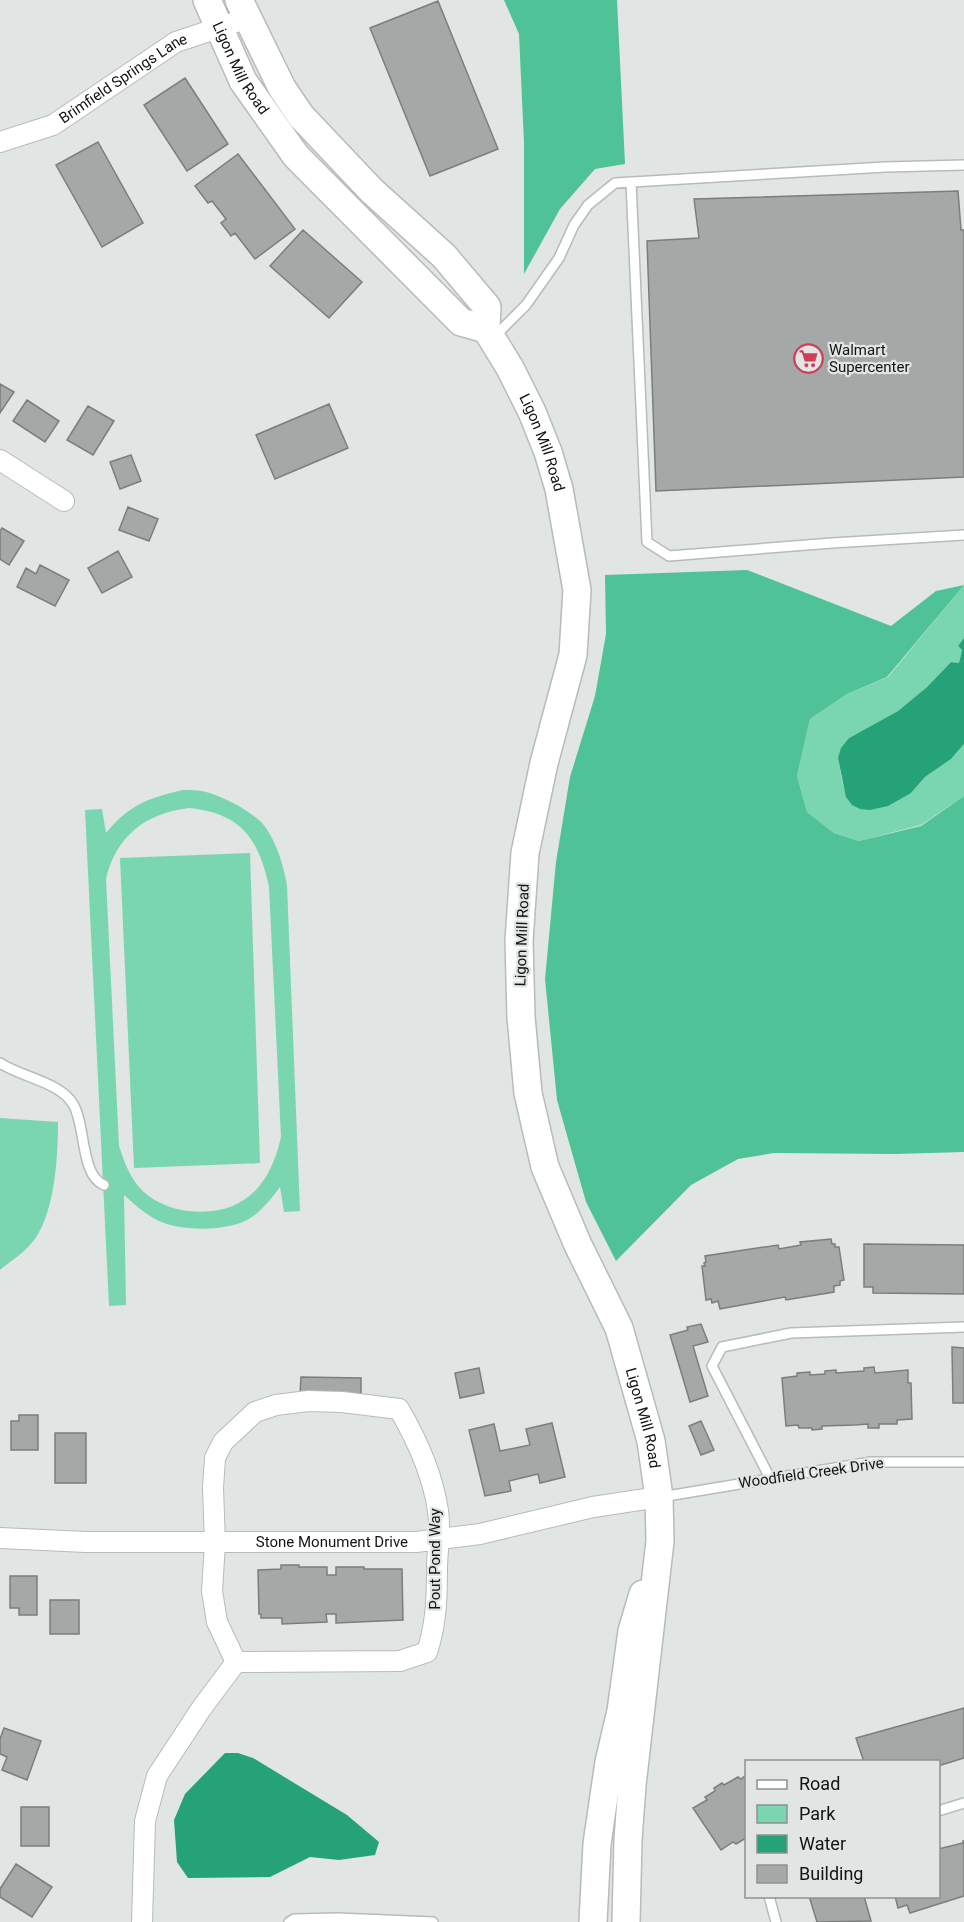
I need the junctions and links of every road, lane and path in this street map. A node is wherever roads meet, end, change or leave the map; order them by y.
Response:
1 (207, 0) edge
2 (244, 9) edge
3 (221, 27) junction
4 (0, 142) edge
5 (964, 165) edge
6 (631, 182) junction
7 (489, 334) junction
8 (0, 460) edge
9 (64, 501) dead end
10 (964, 536) edge
11 (0, 1063) edge
12 (104, 1185) dead end
13 (964, 1326) edge
14 (964, 1462) edge
15 (770, 1478) junction
16 (659, 1497) junction
17 (0, 1538) edge
18 (437, 1540) junction
19 (660, 1541) junction
20 (215, 1543) junction
21 (236, 1662) junction
22 (964, 1803) edge
23 (940, 1811) edge
24 (770, 1898) edge
25 (142, 1922) edge
26 (289, 1922) edge
27 (433, 1922) edge
28 (593, 1922) edge
29 (626, 1922) edge
30 (776, 1922) edge

1 - 3 main road, Ligon Mill Road
2 - 3 street, Brimfield Springs Lane
2 - 7 main road, Ligon Mill Road
3 - 4 street, Brimfield Springs Lane
3 - 7 main road, Ligon Mill Road
5 - 6 lane
6 - 7 lane
6 - 10 lane
7 - 16 main road, Ligon Mill Road
8 - 9 street
11 - 12 lane
13 - 15 lane
14 - 15 lane, Woodfield Creek Drive
15 - 16 lane, Woodfield Creek Drive
16 - 18 street, Stone Monument Drive
16 - 19 main road, Ligon Mill Road
17 - 20 street, Stone Monument Drive
18 - 20 street, Stone Monument Drive
18 - 20 street, Pout Pond Way
18 - 21 street, Pout Pond Way
19 - 28 main road, Ligon Mill Road
19 - 29 main road, Ligon Mill Road
20 - 21 street, Pout Pond Way
21 - 25 street
22 - 23 lane
24 - 30 lane
26 - 27 lane

